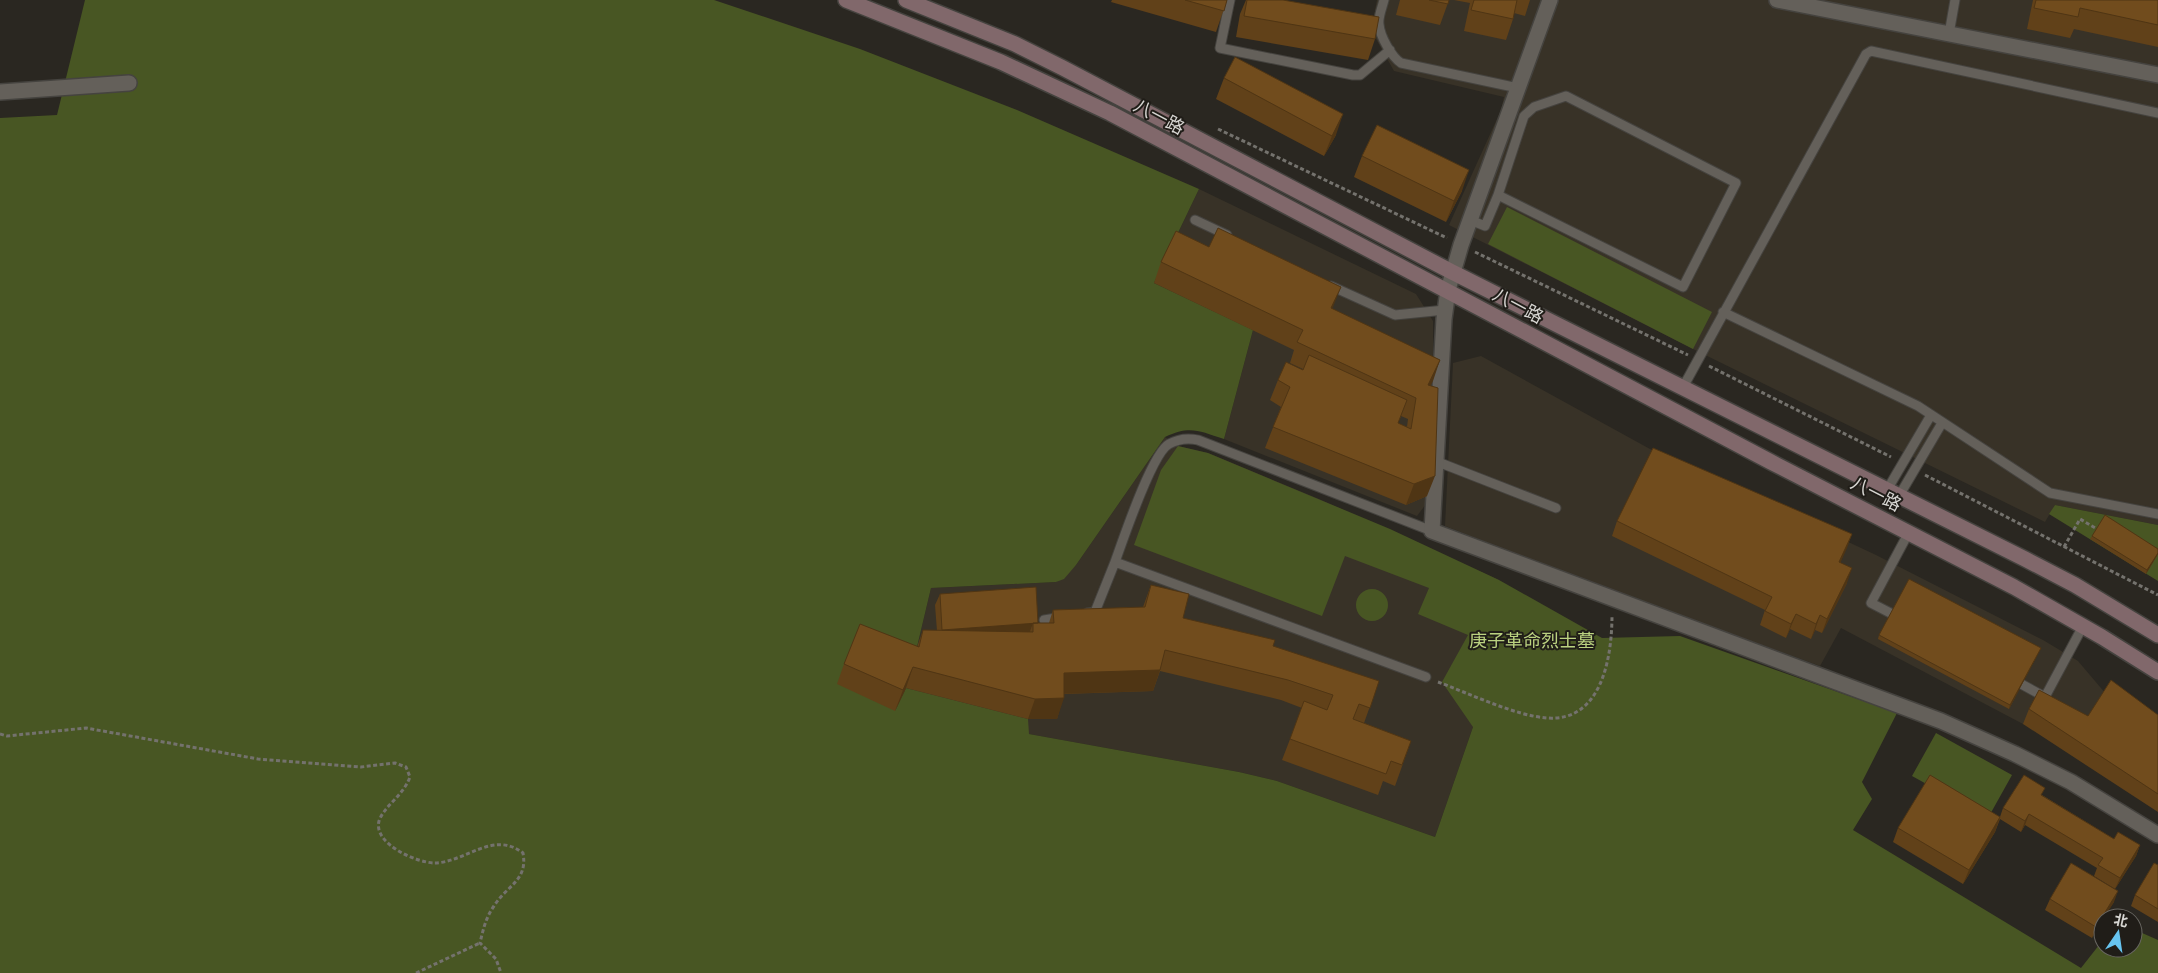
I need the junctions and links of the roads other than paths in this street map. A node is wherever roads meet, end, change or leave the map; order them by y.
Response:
1 (846, 0) edge
2 (906, 0) edge
3 (1230, 0) edge
4 (1384, 0) edge
5 (1550, 0) edge
6 (1778, 0) edge
7 (1955, 0) edge
8 (1369, 23) edge
9 (1379, 25) junction
10 (1949, 34) junction
11 (1390, 50) junction
12 (2158, 75) edge
13 (129, 83) dead end
14 (1518, 88) junction
15 (0, 92) edge
16 (2158, 113) edge
17 (1498, 195) junction
18 (1195, 220) dead end
19 (1470, 220) junction
20 (1239, 241) edge
21 (1452, 272) junction
22 (1326, 283) edge
23 (1448, 290) junction
24 (1445, 310) junction
25 (1724, 312) junction
26 (1682, 389) junction
27 (1931, 415) junction
28 (1942, 423) junction
29 (1438, 462) junction
30 (1893, 493) junction
31 (1556, 508) dead end
32 (2158, 514) edge
33 (1432, 531) junction
34 (1910, 532) junction
35 (1115, 562) junction
36 (1044, 620) dead end
37 (1906, 621) edge
38 (2083, 626) junction
39 (2158, 635) edge
40 (2158, 672) edge
41 (2001, 673) edge
42 (1426, 677) road end
43 (2158, 835) edge

1 - 23 main road, 八一路
2 - 21 main road, 八一路
3 - 11 lane
4 - 9 lane
5 - 14 street
6 - 10 street
7 - 10 lane
8 - 9 lane
9 - 11 lane
10 - 12 street
11 - 14 lane
13 - 15 street
14 - 19 street
16 - 25 lane
17 - 17 lane
17 - 19 lane
18 - 20 lane
19 - 21 street
21 - 23 street
21 - 26 main road, 八一路
22 - 24 lane
23 - 24 street
23 - 34 main road, 八一路
24 - 29 street
25 - 26 lane
25 - 27 lane
26 - 30 main road, 八一路
27 - 28 lane
27 - 30 lane
28 - 30 lane
28 - 32 lane
29 - 31 lane
29 - 33 street
30 - 39 main road, 八一路
33 - 35 lane
33 - 43 street
34 - 37 lane
34 - 38 main road, 八一路
35 - 36 lane
35 - 42 lane
38 - 40 main road, 八一路
38 - 41 lane

